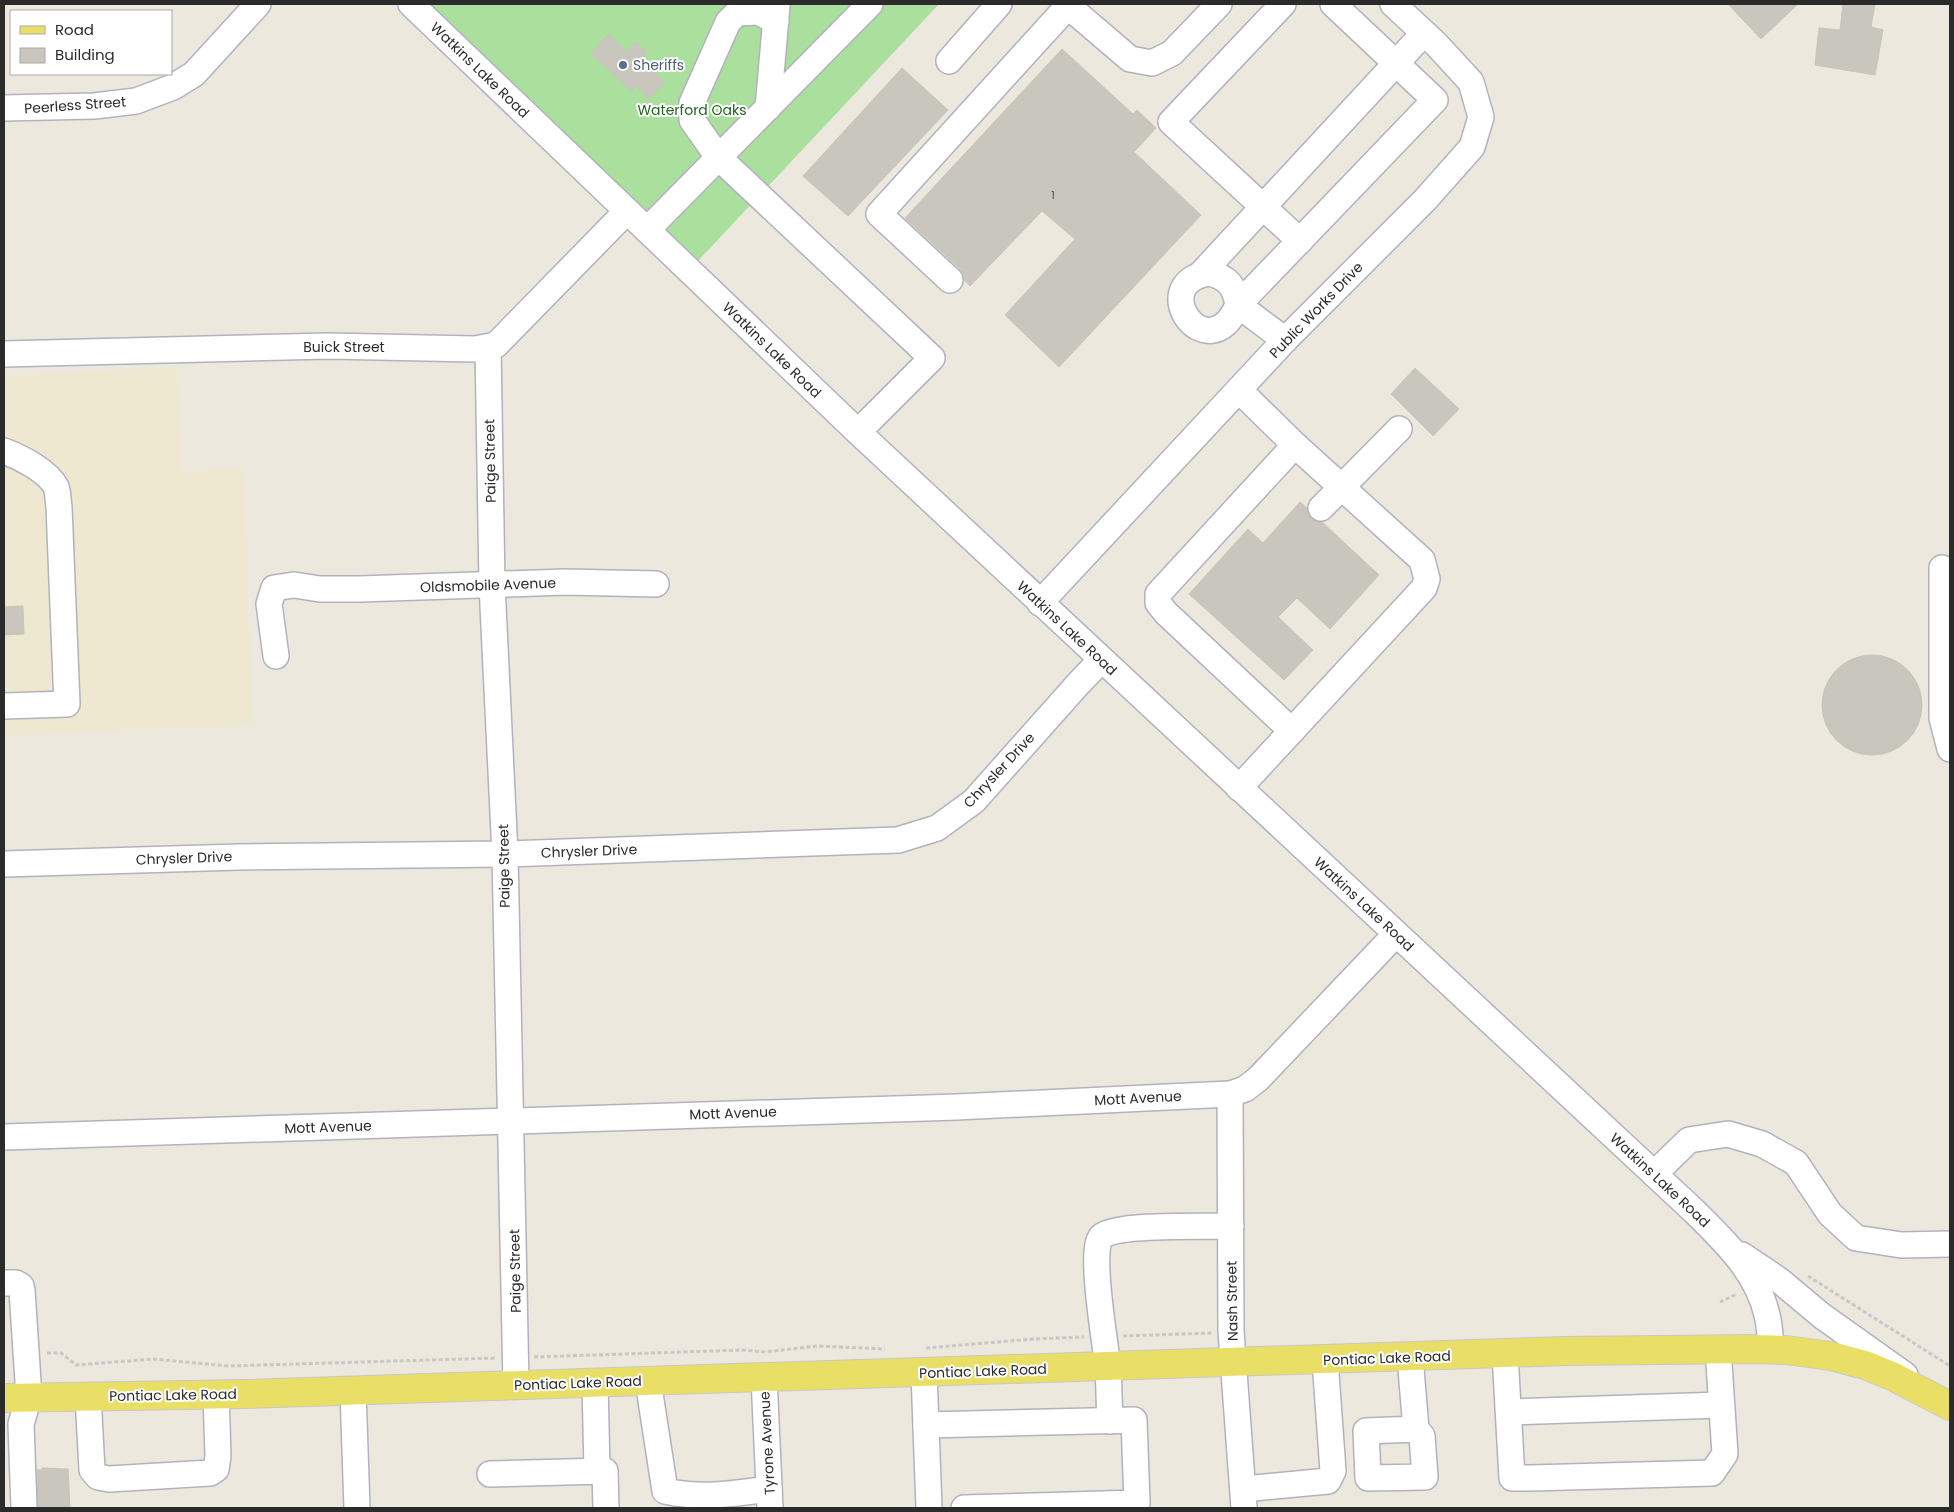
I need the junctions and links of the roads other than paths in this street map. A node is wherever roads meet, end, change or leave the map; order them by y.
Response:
1 (258, 4) edge
2 (411, 4) edge
3 (870, 4) edge
4 (999, 4) edge
5 (1219, 4) edge
6 (1283, 4) edge
7 (1333, 4) edge
8 (1393, 4) edge
9 (1069, 5) edge
10 (776, 12) edge
11 (1424, 33) junction
12 (949, 61) dead end
13 (1396, 64) junction
14 (4, 108) edge
15 (768, 108) junction
16 (718, 158) junction
17 (1264, 208) junction
18 (627, 211) junction
19 (647, 230) junction
20 (1300, 240) junction
21 (1200, 275) junction
22 (950, 280) dead end
23 (1238, 306) junction
24 (1285, 340) junction
25 (488, 347) junction
26 (4, 354) edge
27 (1239, 390) junction
28 (1399, 429) dead end
29 (858, 432) junction
30 (1295, 445) junction
31 (4, 452) edge
32 (1342, 487) junction
33 (1321, 508) dead end
34 (1942, 568) dead end
35 (656, 584) dead end
36 (492, 585) junction
37 (1040, 603) junction
38 (276, 656) dead end
39 (1101, 660) junction
40 (4, 706) edge
41 (1292, 732) junction
42 (1950, 749) edge
43 (1239, 788) junction
44 (505, 854) junction
45 (4, 864) edge
46 (1396, 934) junction
47 (1230, 1094) junction
48 (512, 1120) junction
49 (4, 1137) edge
50 (1654, 1174) junction
51 (1231, 1226) junction
52 (1950, 1244) edge
53 (1728, 1246) junction
54 (4, 1283) edge
55 (1718, 1348) junction
56 (1771, 1349) junction
57 (1505, 1354) junction
58 (1410, 1357) junction
59 (921, 1360) junction
60 (1325, 1360) junction
61 (1234, 1363) junction
62 (1108, 1367) junction
63 (764, 1378) junction
64 (648, 1381) junction
65 (595, 1383) junction
66 (516, 1385) junction
67 (353, 1391) junction
68 (216, 1394) junction
69 (88, 1396) junction
70 (16, 1398) edge
71 (1721, 1405) junction
72 (1948, 1405) edge
73 (1509, 1412) junction
74 (1110, 1421) junction
75 (926, 1425) junction
76 (1416, 1429) dead end
77 (597, 1471) junction
78 (490, 1474) dead end
79 (770, 1499) edge
80 (1244, 1499) edge
81 (24, 1508) edge
82 (357, 1508) edge
83 (606, 1508) edge
84 (929, 1508) edge
85 (964, 1508) edge

1 - 14 street, Peerless Street
2 - 18 street, Watkins Lake Road
3 - 15 street
4 - 12 street
5 - 9 street
6 - 17 street
7 - 13 street
8 - 11 street, Public Works Drive
9 - 22 street
10 - 15 street
10 - 16 street
11 - 13 street
11 - 24 street, Public Works Drive
13 - 17 street
13 - 20 street
15 - 16 street
16 - 19 street
16 - 29 street
17 - 20 street
17 - 21 street
18 - 19 street, Watkins Lake Road
18 - 25 street, Buick Street
19 - 29 street, Watkins Lake Road
20 - 23 street
21 - 23 street
21 - 23 street
23 - 24 street
24 - 27 street, Public Works Drive
25 - 26 street, Buick Street
25 - 36 street, Paige Street
27 - 30 street
27 - 37 street, Public Works Drive
28 - 32 street
29 - 37 street, Watkins Lake Road
30 - 32 street
30 - 41 street
31 - 40 street
32 - 33 street
32 - 41 street
34 - 42 street
35 - 36 street, Oldsmobile Avenue
36 - 38 street, Oldsmobile Avenue
36 - 44 street, Paige Street
37 - 39 street, Watkins Lake Road
39 - 43 street, Watkins Lake Road
39 - 44 street, Chrysler Drive
41 - 43 street
43 - 46 street, Watkins Lake Road
44 - 45 street, Chrysler Drive
44 - 48 street, Paige Street
46 - 47 street, Mott Avenue
46 - 50 street, Watkins Lake Road
47 - 48 street, Mott Avenue
47 - 51 street, Nash Street
48 - 49 street, Mott Avenue
48 - 66 street, Paige Street
50 - 52 street
50 - 53 street, Watkins Lake Road
51 - 61 street, Nash Street
51 - 62 street
53 - 56 street, Watkins Lake Road
53 - 72 street, Watkins Lake Road
54 - 70 street
55 - 56 main road, Pontiac Lake Road
55 - 57 main road, Pontiac Lake Road
55 - 71 street
56 - 72 main road, Pontiac Lake Road
57 - 58 main road, Pontiac Lake Road
57 - 73 street
58 - 60 main road, Pontiac Lake Road
58 - 76 street
59 - 62 main road, Pontiac Lake Road
59 - 63 main road, Pontiac Lake Road
59 - 75 street
60 - 61 main road, Pontiac Lake Road
60 - 80 street
61 - 62 main road, Pontiac Lake Road
61 - 80 street, Nash Street
62 - 74 street
63 - 64 main road, Pontiac Lake Road
63 - 79 street, Tyrone Avenue
64 - 65 main road, Pontiac Lake Road
64 - 79 street
65 - 66 main road, Pontiac Lake Road
65 - 77 street
66 - 67 main road, Pontiac Lake Road
67 - 68 main road, Pontiac Lake Road
67 - 82 street
68 - 69 main road, Pontiac Lake Road
68 - 69 street
69 - 70 main road, Pontiac Lake Road
70 - 81 street
71 - 73 street
71 - 73 street
74 - 75 street
74 - 85 street
75 - 84 street
77 - 78 street
77 - 83 street

